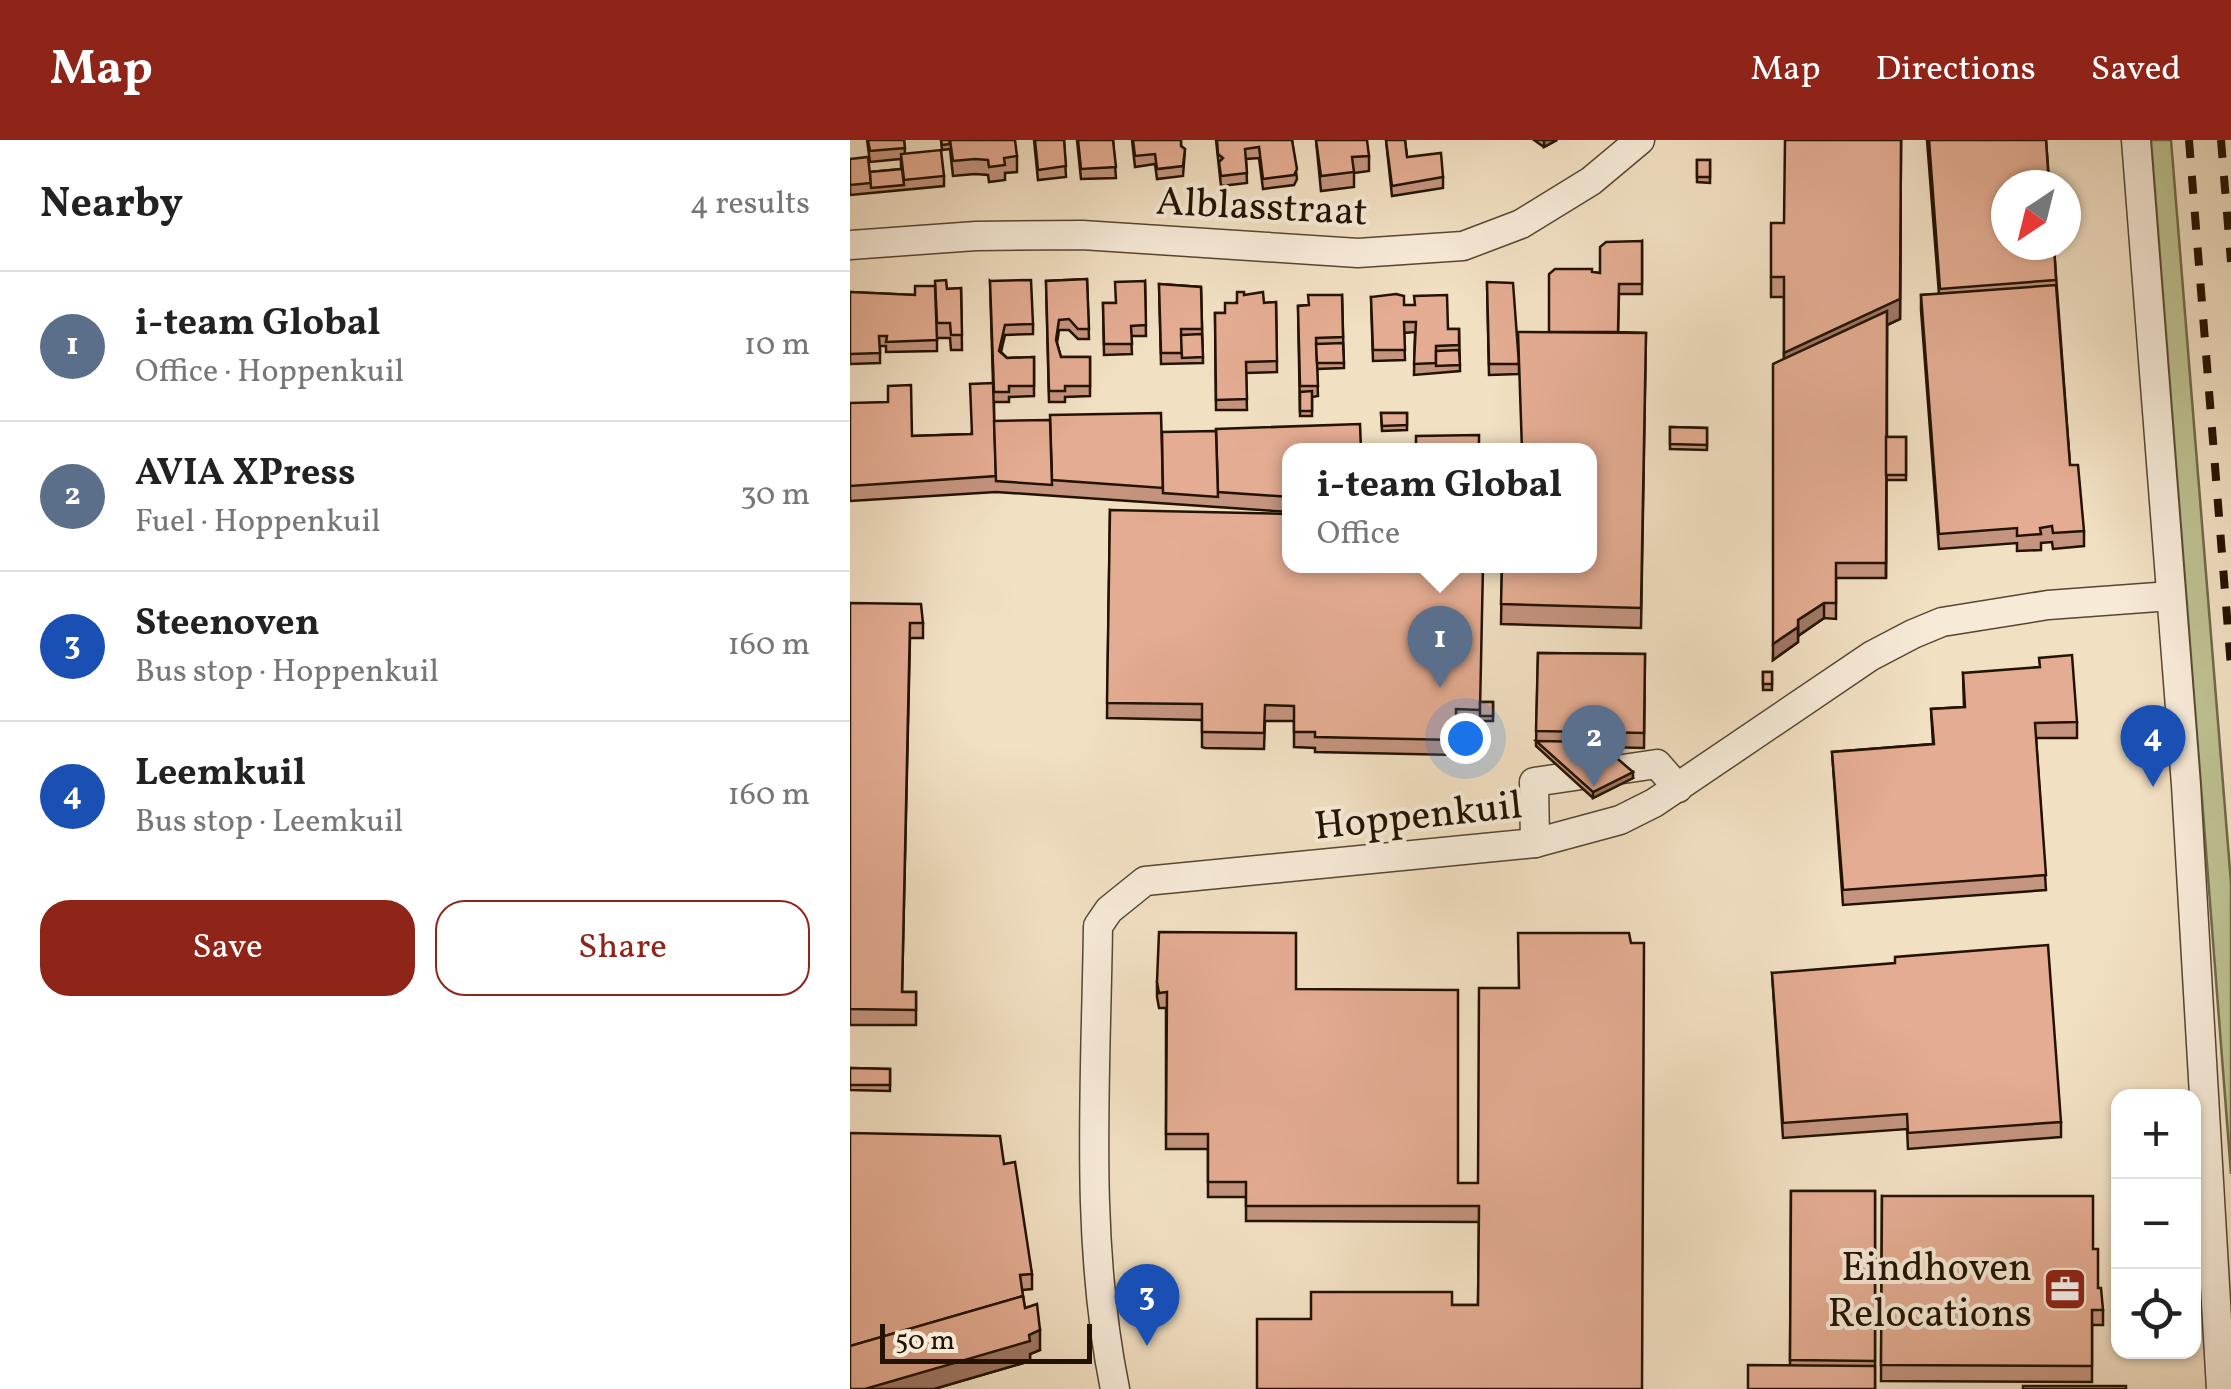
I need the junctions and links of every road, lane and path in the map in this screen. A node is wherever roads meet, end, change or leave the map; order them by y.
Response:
1 (1640, 140) edge
2 (2136, 140) edge
3 (850, 245) edge
4 (2170, 596) junction
5 (1678, 788) junction
6 (1535, 843) junction
7 (1116, 1389) edge
8 (2220, 1389) edge

1 - 3 street, Alblasstraat
2 - 4 street
4 - 5 street, Hoppenkuil
4 - 8 street
5 - 6 street, Hoppenkuil
5 - 6 street
6 - 7 street, Hoppenkuil

